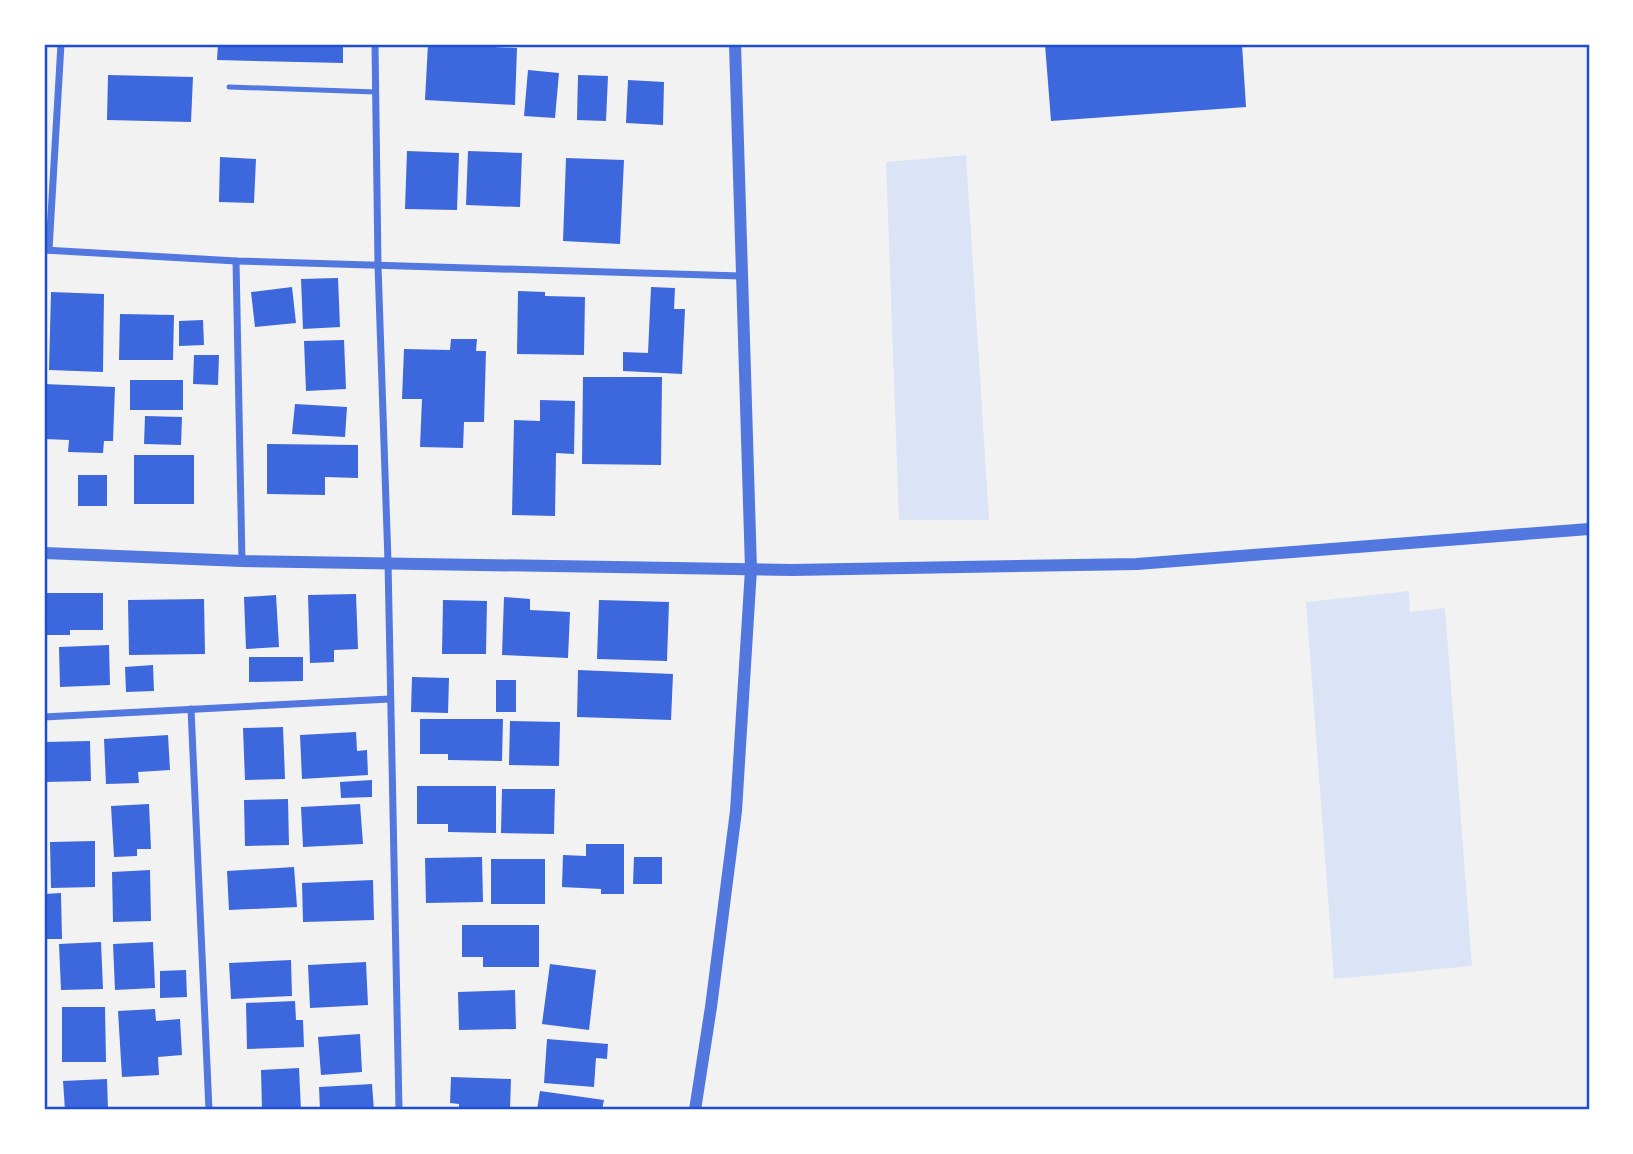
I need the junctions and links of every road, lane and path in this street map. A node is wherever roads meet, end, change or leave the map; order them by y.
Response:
1 (61, 44) edge
2 (375, 44) edge
3 (734, 44) edge
4 (229, 87) dead end
5 (376, 92) junction
6 (46, 250) edge
7 (236, 261) junction
8 (378, 265) junction
9 (741, 276) junction
10 (1589, 529) edge
11 (44, 553) edge
12 (242, 561) junction
13 (388, 562) junction
14 (751, 569) junction
15 (390, 699) junction
16 (191, 709) junction
17 (44, 717) edge
18 (209, 1110) edge
19 (399, 1110) edge
20 (695, 1110) edge

1 - 6 street
2 - 5 street
3 - 9 street
4 - 5 lane
5 - 8 street
6 - 7 street
7 - 8 street
7 - 12 street
8 - 9 street
8 - 13 street
9 - 14 street
10 - 14 street
11 - 12 street
12 - 13 street
13 - 14 street
13 - 15 street
14 - 20 street
15 - 16 street
15 - 19 street
16 - 17 street
16 - 18 street

